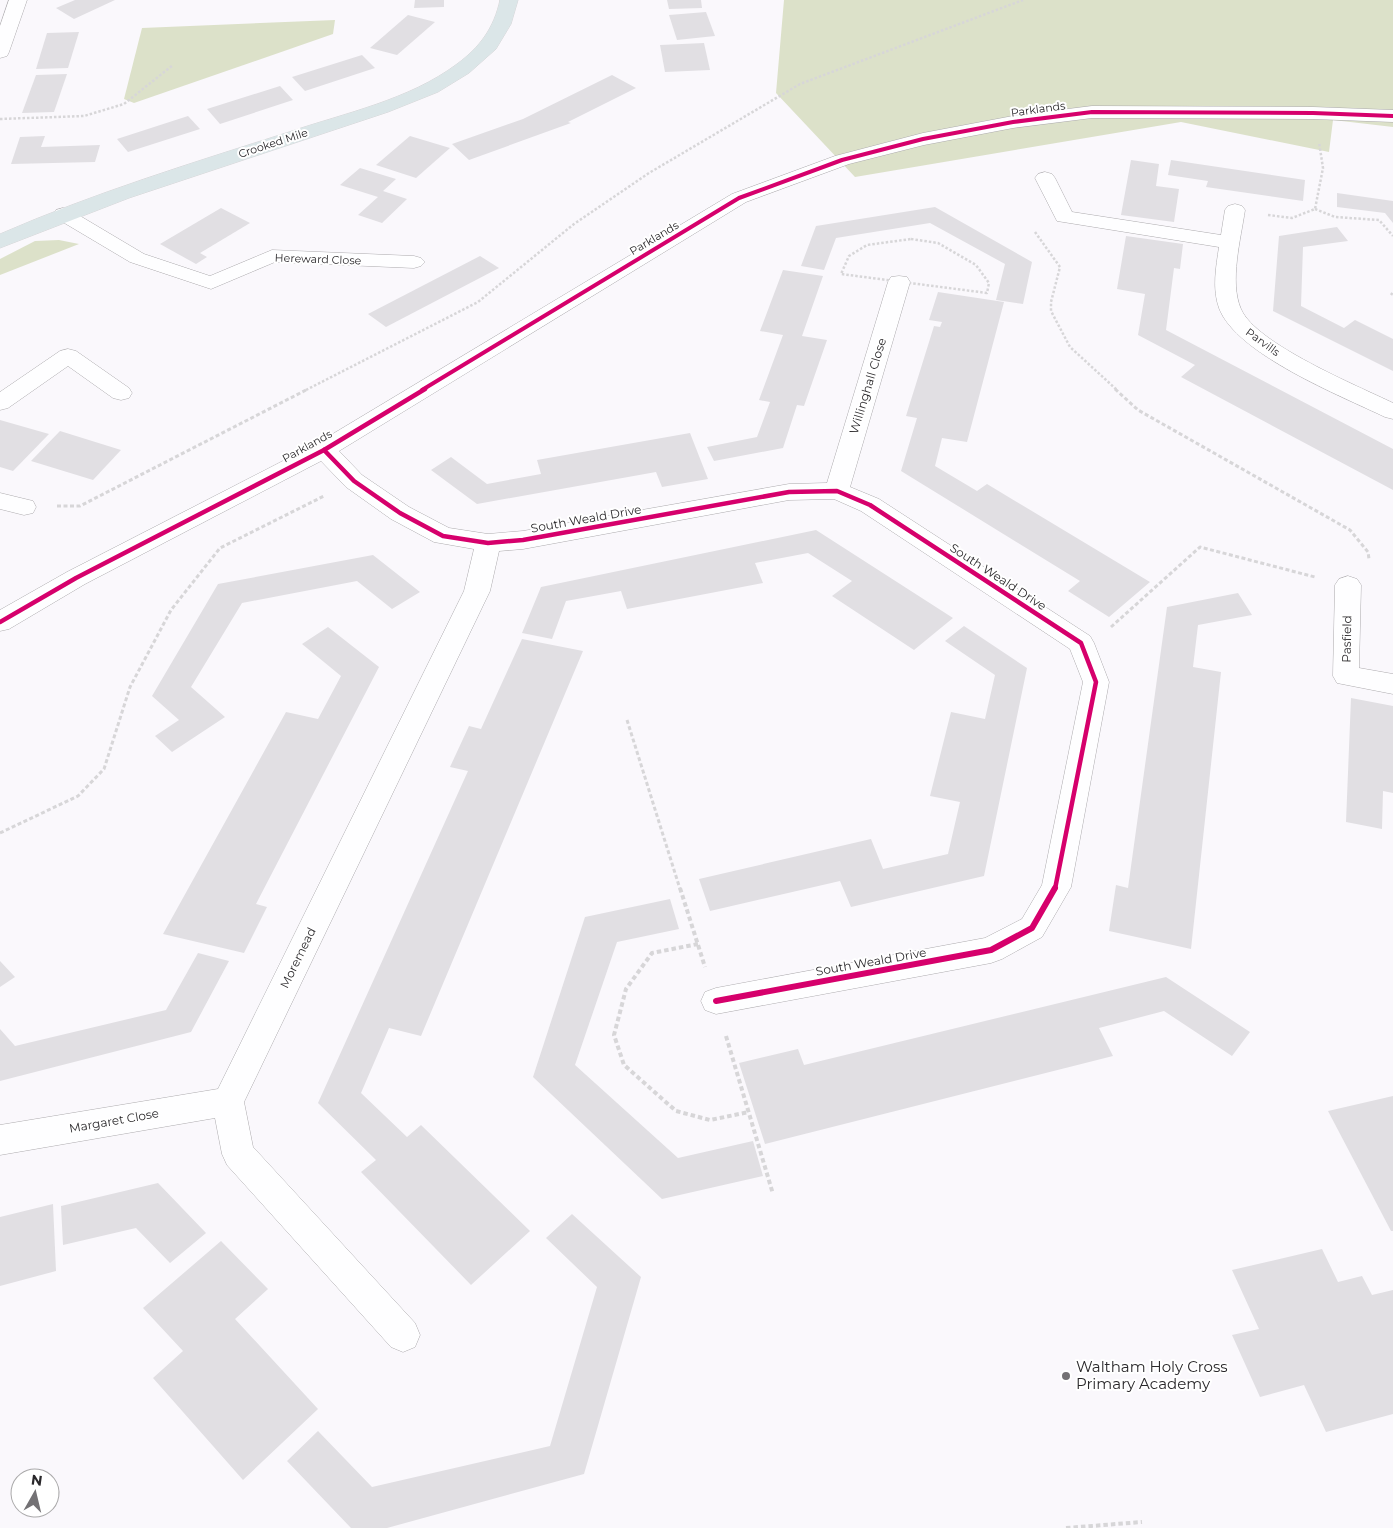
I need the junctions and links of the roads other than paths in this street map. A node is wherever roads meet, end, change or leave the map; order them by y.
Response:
1 (18, 0) edge
2 (509, 0) edge
3 (0, 52) edge
4 (1393, 116) edge
5 (1045, 178) dead end
6 (1235, 210) road end
7 (63, 214) junction
8 (0, 242) edge
9 (1230, 243) junction
10 (414, 262) dead end
11 (899, 282) dead end
12 (121, 393) dead end
13 (0, 403) edge
14 (1393, 412) edge
15 (324, 450) junction
16 (837, 490) junction
17 (0, 501) edge
18 (24, 507) road end
19 (488, 543) junction
20 (1348, 585) road end
21 (0, 622) edge
22 (1393, 684) edge
23 (716, 1001) road end
24 (228, 1102) junction
25 (0, 1140) edge
26 (402, 1336) dead end

1 - 3 street
2 - 7 main road, Crooked Mile
4 - 15 street, Parklands
5 - 9 street
6 - 9 street, Parvills
7 - 8 main road, Crooked Mile
7 - 10 street, Hereward Close
9 - 14 street, Parvills
11 - 16 street, Willinghall Close
12 - 13 street
15 - 19 street, South Weald Drive
15 - 21 street, Parklands
16 - 19 street, South Weald Drive
16 - 23 street, South Weald Drive
17 - 18 street
19 - 24 street, Moremead
20 - 22 street, Pasfield
24 - 25 street, Margaret Close
24 - 26 street

